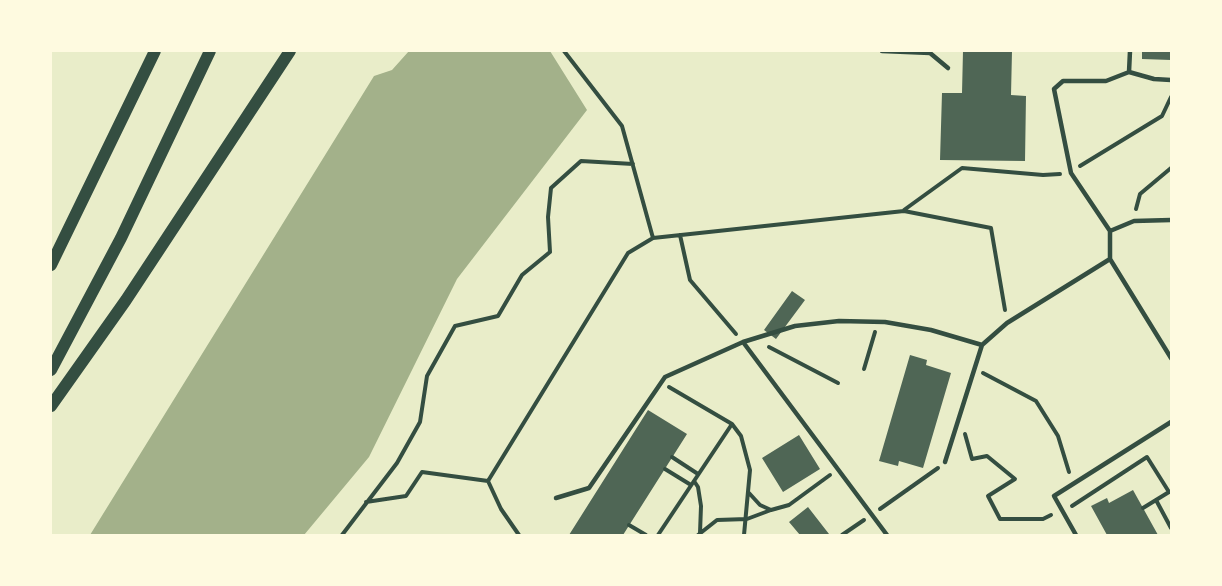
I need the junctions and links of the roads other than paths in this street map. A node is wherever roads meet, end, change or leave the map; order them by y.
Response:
1 (155, 51) edge
2 (210, 51) edge
3 (290, 51) edge
4 (882, 51) edge
5 (1130, 51) edge
6 (948, 68) dead end
7 (1129, 72) junction
8 (1171, 80) edge
9 (1171, 220) edge
10 (1110, 231) junction
11 (1110, 260) junction
12 (51, 265) edge
13 (743, 342) junction
14 (982, 345) junction
15 (1171, 358) edge
16 (51, 370) edge
17 (51, 406) edge
18 (1171, 422) edge
19 (945, 462) road end
20 (556, 498) dead end
21 (887, 535) edge
22 (1076, 535) edge

1 - 12 main road
2 - 16 main road
3 - 17 main road
4 - 6 lane
5 - 7 lane
7 - 8 lane
7 - 10 lane
9 - 10 lane
10 - 11 lane
11 - 14 lane
11 - 15 lane
13 - 14 lane
13 - 20 lane
13 - 21 lane
14 - 19 lane
18 - 22 lane

